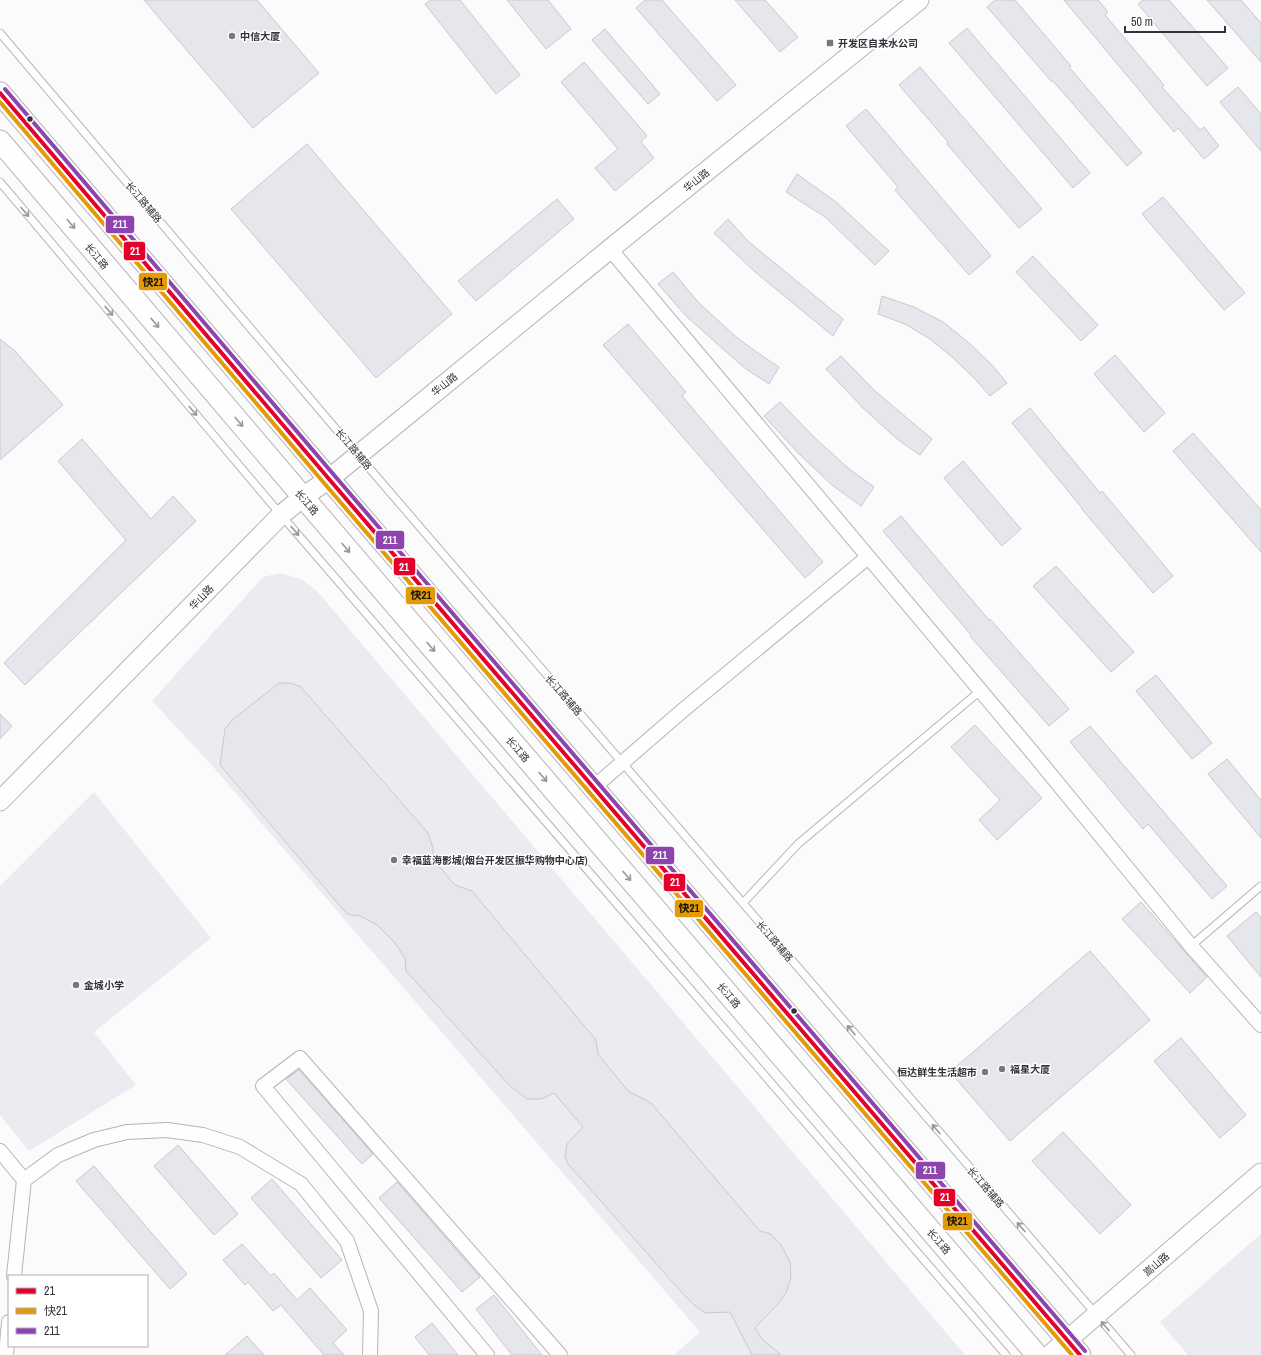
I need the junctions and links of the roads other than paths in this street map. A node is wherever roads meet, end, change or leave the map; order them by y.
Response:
1 (919, 0) edge
2 (0, 33) edge
3 (0, 92) edge
4 (0, 141) edge
5 (0, 182) edge
6 (610, 249) junction
7 (358, 455) junction
8 (329, 479) junction
9 (303, 497) junction
10 (281, 515) junction
11 (868, 557) junction
12 (980, 691) junction
13 (622, 763) junction
14 (593, 788) junction
15 (0, 801) edge
16 (1261, 886) edge
17 (742, 903) junction
18 (1192, 946) junction
19 (1261, 1025) edge
20 (0, 1150) edge
21 (1261, 1173) edge
22 (24, 1180) junction
23 (14, 1275) edge
24 (1096, 1315) junction
25 (8, 1333) edge
26 (1074, 1348) edge
27 (6, 1355) edge
28 (370, 1355) edge
29 (487, 1355) edge
30 (560, 1355) edge
31 (1006, 1355) edge
32 (1037, 1355) edge
33 (1050, 1355) edge
34 (1131, 1355) edge

1 - 6 street, 华山路
2 - 7 lane, 长江路辅路
3 - 8 main road
4 -> 9 main road, 长江路
5 -> 10 lane
6 - 7 street, 华山路
6 - 11 street
7 - 8 street, 华山路
7 - 13 lane, 长江路辅路
8 - 9 street, 华山路
8 - 14 main road
9 - 10 street, 华山路
9 -> 32 main road, 长江路
10 - 15 street, 华山路
10 -> 31 lane
11 - 12 street
11 - 13 street
12 - 17 lane
12 - 18 street
13 - 14 street
13 - 17 lane, 长江路辅路
14 - 26 main road
16 - 18 lane
24 -> 17 lane, 长江路辅路
18 - 19 street
20 - 22 street
21 - 24 street, 嵩山路
22 - 23 street
22 - 28 street
24 - 26 street, 嵩山路
34 -> 24 lane, 长江路辅路
25 - 27 street
26 - 33 street, 嵩山路
29 - 30 street

